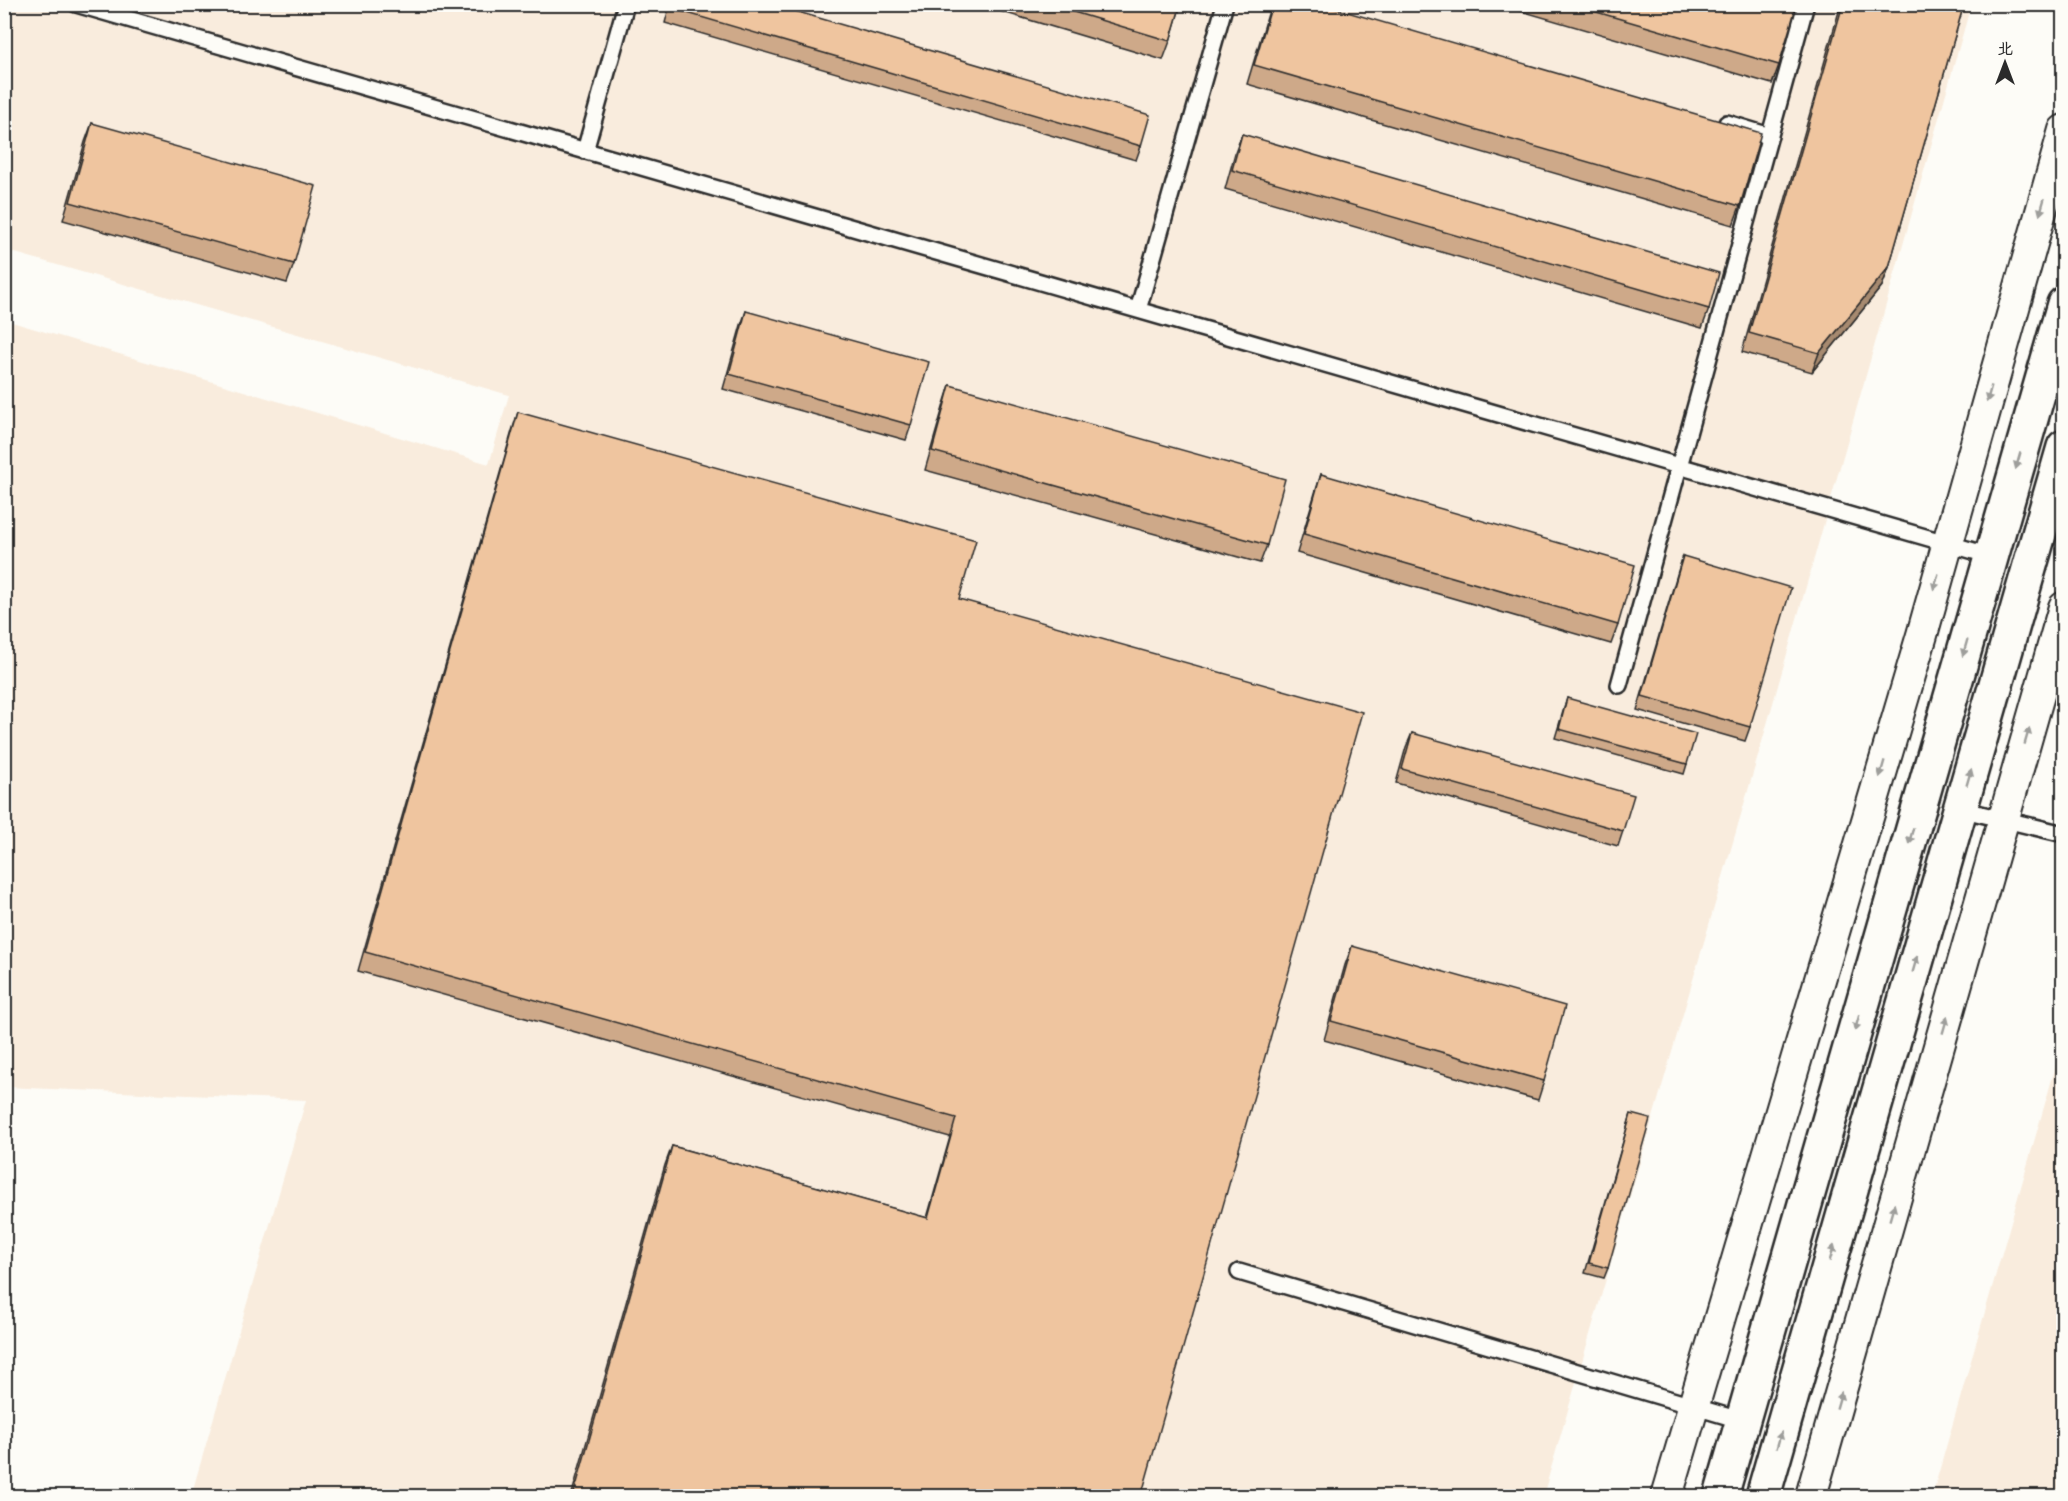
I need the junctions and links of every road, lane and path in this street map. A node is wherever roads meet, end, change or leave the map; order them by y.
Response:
1 (76, 4) edge
2 (626, 4) edge
3 (1225, 4) edge
4 (1806, 4) edge
5 (1713, 119) edge
6 (2064, 130) edge
7 (1770, 136) junction
8 (585, 151) junction
9 (2064, 304) edge
10 (1138, 310) junction
11 (2064, 447) edge
12 (1680, 466) junction
13 (1947, 543) junction
14 (1991, 556) junction
15 (2064, 607) edge
16 (1620, 685) dead end
17 (1960, 808) junction
18 (2004, 819) junction
19 (2064, 834) edge
20 (1239, 1272) dead end
21 (1694, 1406) junction
22 (1743, 1421) junction
23 (1667, 1497) edge
24 (1721, 1497) edge
25 (1763, 1497) edge
26 (1811, 1497) edge

1 - 8 lane
2 - 8 lane
3 - 10 lane
4 - 7 lane
5 - 7 lane
6 -> 13 street
7 - 12 lane
8 - 10 lane
9 -> 14 main road
10 - 12 lane
17 -> 11 main road
12 - 13 lane
12 - 16 lane
13 - 14 lane
13 -> 21 street
14 -> 22 main road
18 -> 15 street
17 - 18 lane
25 -> 17 main road
18 - 19 lane
26 -> 18 street
20 - 21 lane
21 - 22 lane
21 - 23 street
22 - 24 main road

